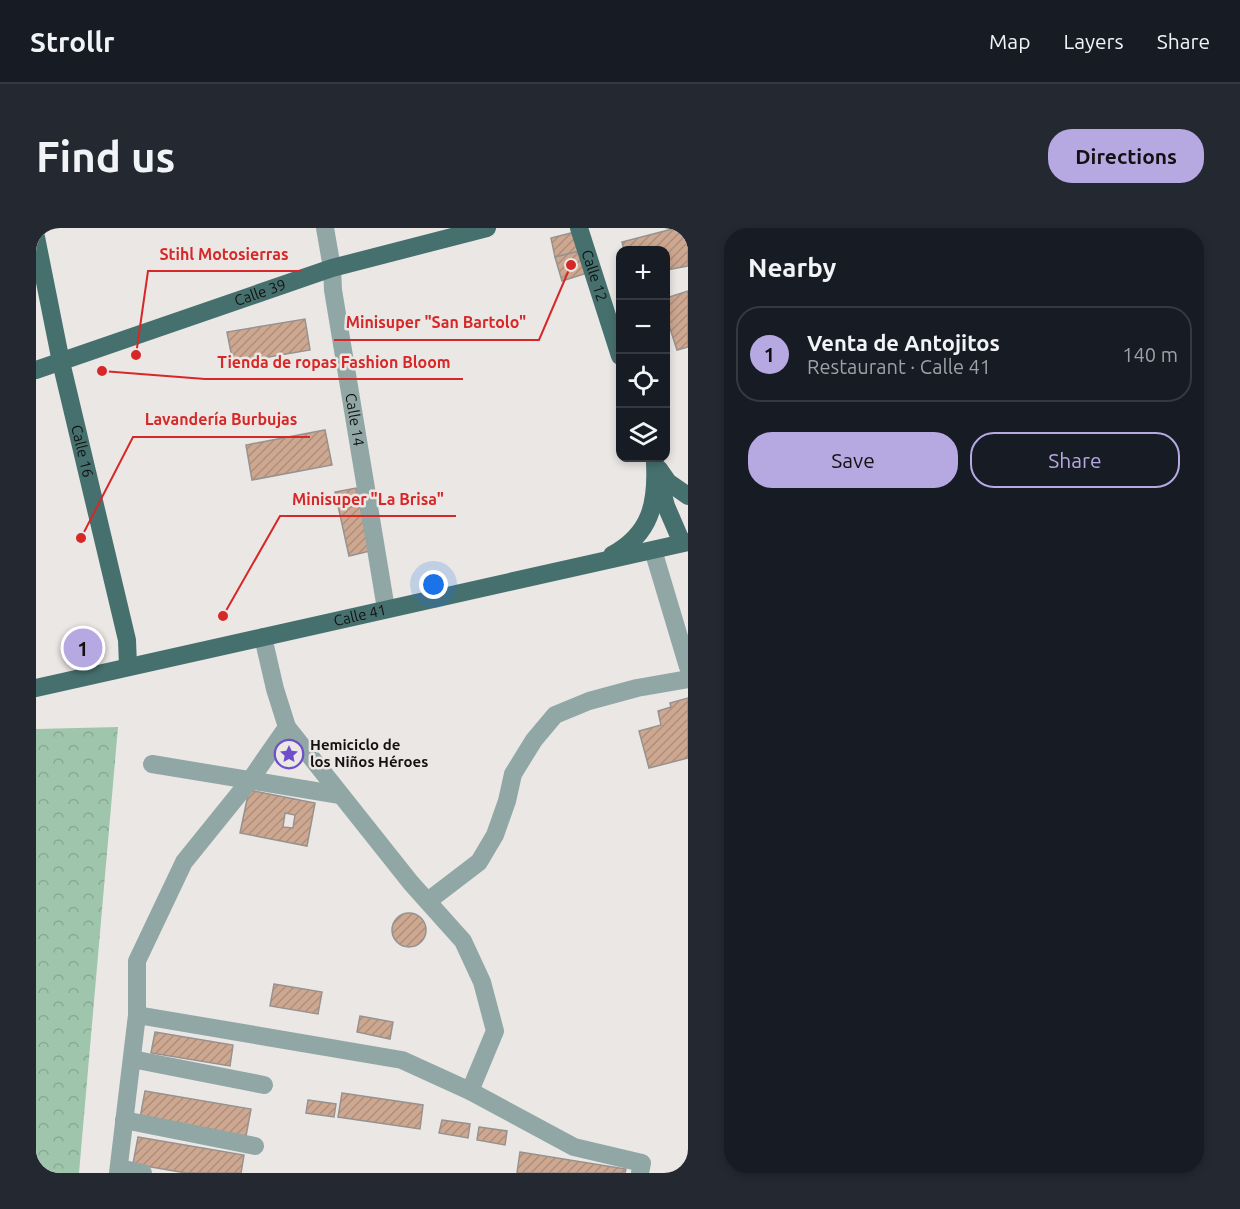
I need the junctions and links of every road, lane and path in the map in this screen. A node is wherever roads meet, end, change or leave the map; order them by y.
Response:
1 (325, 228) edge
2 (487, 228) edge
3 (579, 228) edge
4 (36, 237) edge
5 (332, 268) junction
6 (620, 354) edge
7 (61, 362) junction
8 (36, 369) edge
9 (654, 462) edge
10 (655, 462) edge
11 (655, 462) edge
12 (688, 496) edge
13 (685, 542) edge
14 (653, 550) junction
15 (592, 562) junction
16 (386, 609) junction
17 (263, 638) junction
18 (129, 666) junction
19 (688, 668) edge
20 (688, 679) edge
21 (36, 688) edge
22 (287, 728) junction
23 (153, 764) dead end
24 (251, 779) junction
25 (340, 795) junction
26 (428, 902) junction
27 (137, 1015) junction
28 (132, 1059) junction
29 (264, 1085) dead end
30 (470, 1092) junction
31 (124, 1120) junction
32 (255, 1146) dead end
33 (119, 1171) edge
34 (143, 1173) edge
35 (640, 1173) edge

1 - 5 street, Calle 14
2 - 5 main road, Calle 39
3 - 6 main road, Calle 12
4 - 7 main road, Calle 16
5 - 7 main road, Calle 39
5 - 16 street, Calle 14
7 - 8 main road, Calle 39
7 - 18 main road, Calle 16
9 - 15 main road
10 - 12 main road
11 - 13 main road
13 - 14 main road, Calle 41
14 - 15 main road, Calle 41
14 - 19 street
15 - 16 main road, Calle 41
16 - 17 main road, Calle 41
17 - 18 main road, Calle 41
17 - 22 street
18 - 21 main road, Calle 41
20 - 26 street
22 - 24 street
22 - 25 street
23 - 24 street
24 - 25 street
24 - 27 street
25 - 26 street
26 - 30 street
27 - 28 street
27 - 30 street
28 - 29 street
28 - 31 street
30 - 35 street
31 - 32 street
31 - 33 street
33 - 34 street

